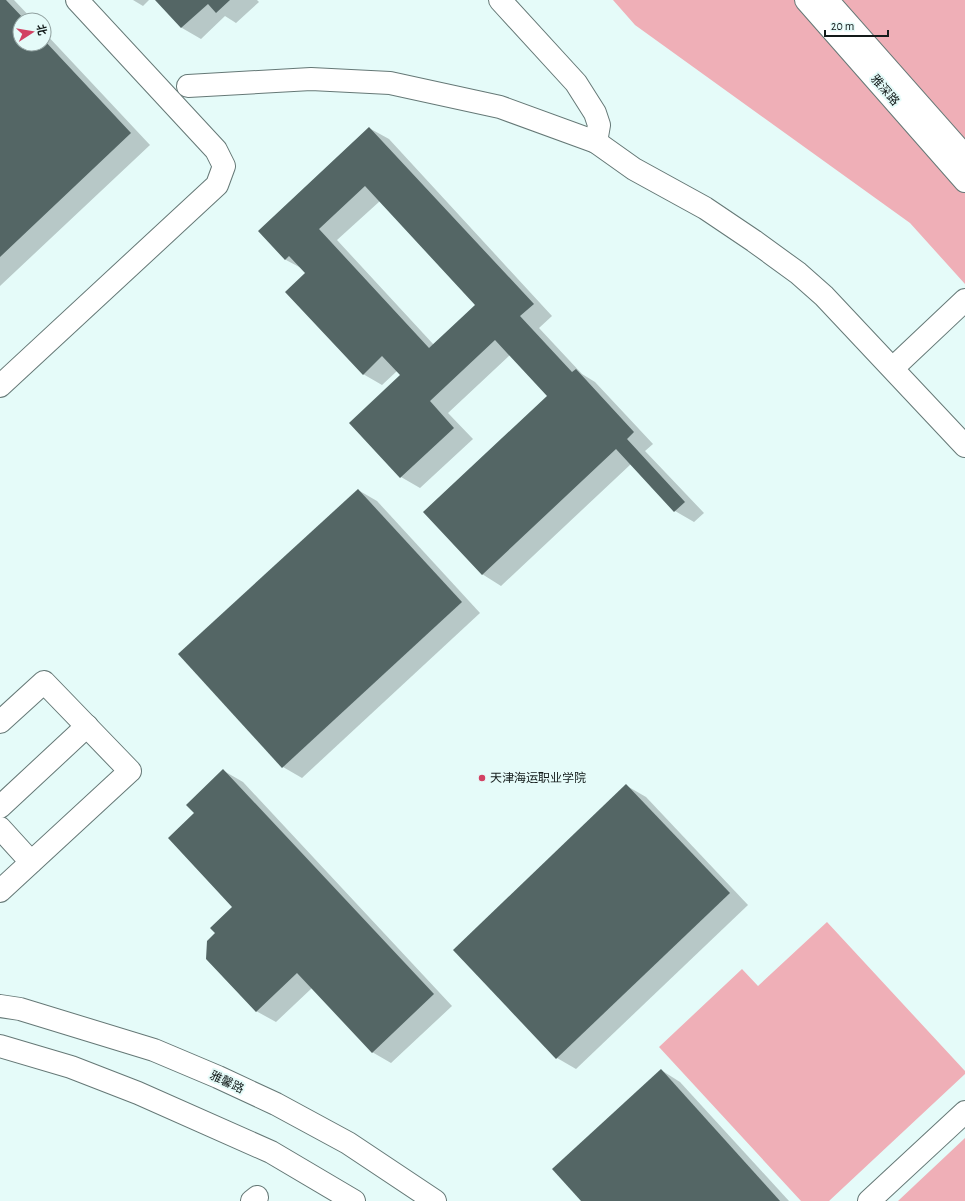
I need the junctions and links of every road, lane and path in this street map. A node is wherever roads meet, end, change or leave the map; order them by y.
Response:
1 (77, 0) edge
2 (500, 0) edge
3 (806, 0) edge
4 (827, 0) edge
5 (188, 86) dead end
6 (596, 142) junction
7 (965, 156) edge
8 (965, 181) edge
9 (965, 300) edge
10 (893, 368) junction
11 (0, 386) edge
12 (965, 446) edge
13 (0, 722) edge
14 (87, 726) junction
15 (0, 807) edge
16 (0, 828) edge
17 (31, 862) junction
18 (0, 891) edge
19 (0, 1006) edge
20 (0, 1046) edge
21 (965, 1112) edge
22 (354, 1201) edge
23 (436, 1201) edge
24 (869, 1201) edge

1 - 11 street
2 - 6 street
3 - 8 street, 雅深路
4 - 7 street, 雅深路
5 - 6 street
6 - 10 street
9 - 10 street
10 - 12 street
13 - 14 street
14 - 15 street
14 - 17 street
16 - 17 street
17 - 18 street
19 - 23 street, 雅馨路
20 - 22 street
21 - 24 street

